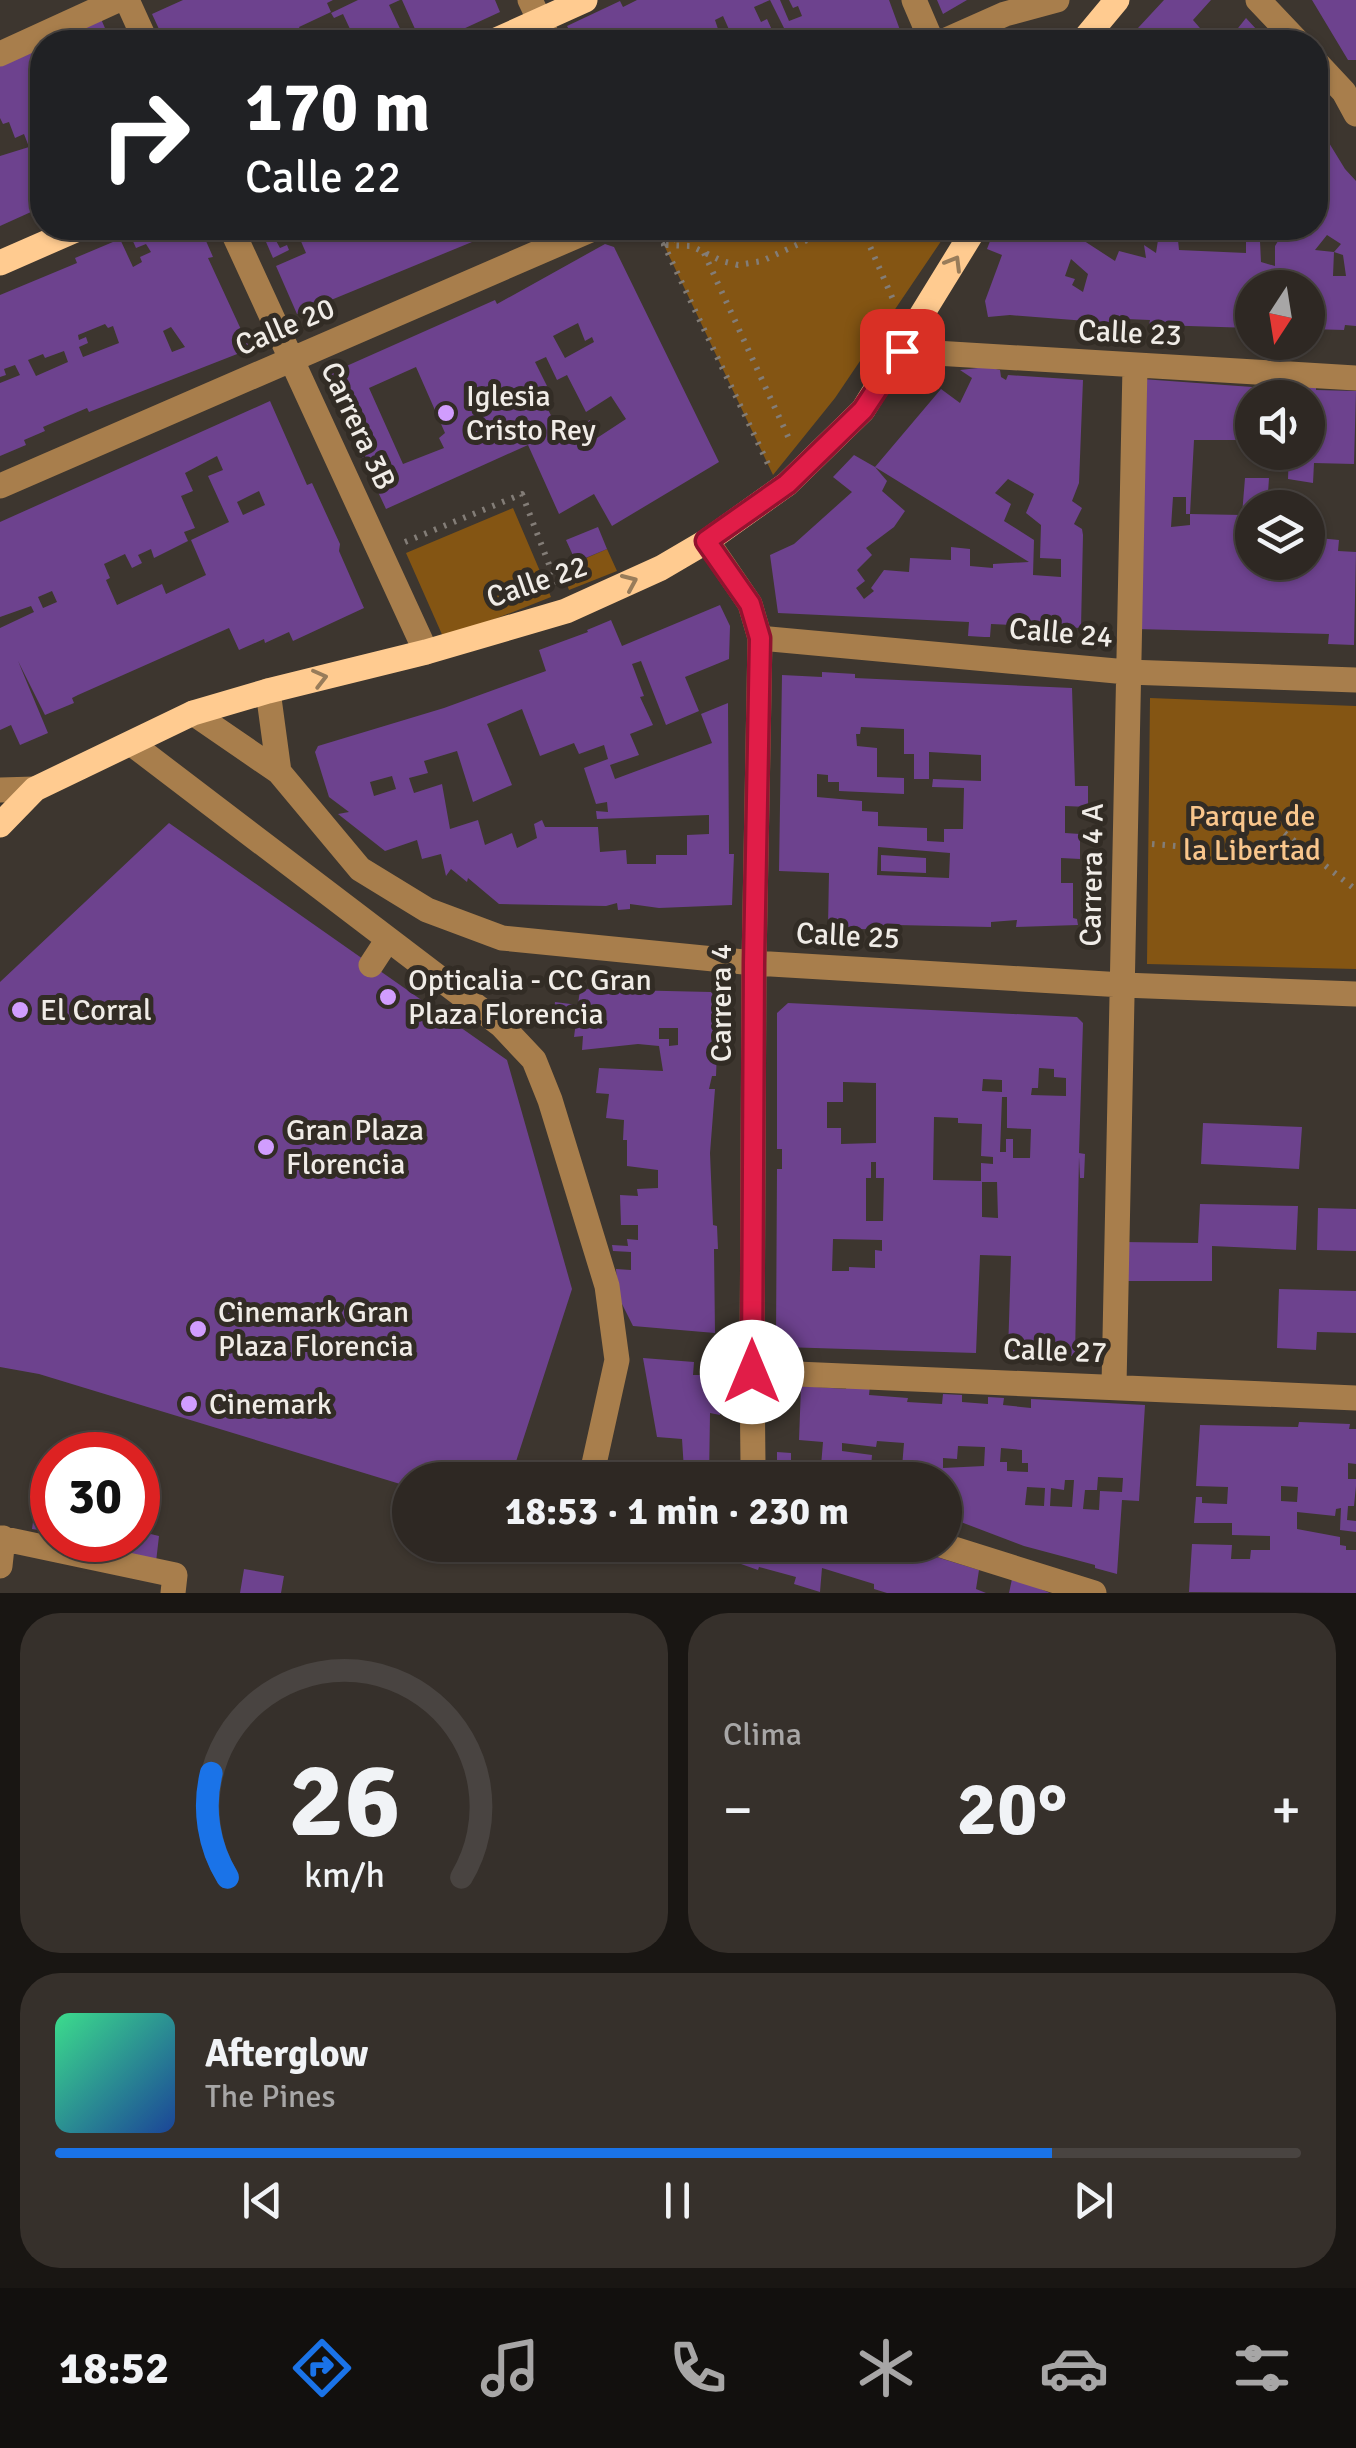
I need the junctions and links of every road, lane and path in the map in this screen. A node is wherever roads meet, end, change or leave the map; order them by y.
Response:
1 (118, 0) edge
2 (126, 0) edge
3 (585, 0) edge
4 (914, 0) edge
5 (1057, 0) edge
6 (1117, 0) edge
7 (1258, 0) edge
8 (540, 21) edge
9 (52, 30) edge
10 (140, 30) edge
11 (927, 30) edge
12 (969, 30) edge
13 (1092, 30) edge
14 (1287, 30) edge
15 (30, 40) edge
16 (0, 54) edge
17 (1328, 74) edge
18 (1352, 99) edge
19 (53, 240) edge
20 (237, 240) edge
21 (567, 240) edge
22 (673, 240) edge
23 (807, 240) edge
24 (867, 240) edge
25 (968, 240) edge
26 (664, 245) junction
27 (704, 254) junction
28 (0, 263) edge
29 (906, 296) dead end
30 (902, 351) junction
31 (292, 360) junction
32 (1135, 366) junction
33 (1356, 378) edge
34 (804, 436) dead end
35 (772, 475) dead end
36 (0, 486) edge
37 (706, 541) junction
38 (380, 552) junction
39 (566, 611) junction
40 (760, 638) junction
41 (426, 652) junction
42 (1127, 672) junction
43 (1356, 680) edge
44 (268, 691) junction
45 (193, 713) junction
46 (132, 744) junction
47 (279, 772) junction
48 (35, 789) junction
49 (0, 790) edge
50 (1268, 820) dead end
51 (0, 825) edge
52 (1148, 844) dead end
53 (1309, 853) junction
54 (1356, 890) edge
55 (388, 938) junction
56 (754, 963) junction
57 (370, 965) dead end
58 (1122, 986) junction
59 (1356, 994) edge
60 (752, 1372) junction
61 (1114, 1386) junction
62 (1356, 1398) edge
63 (594, 1462) edge
64 (753, 1462) edge
65 (2, 1538) edge
66 (962, 1552) edge
67 (0, 1566) edge
68 (174, 1584) edge
69 (1094, 1593) edge

1 - 9 street
2 - 10 street
3 - 8 main road
4 - 11 street
5 - 12 street
6 - 13 main road
7 - 14 street
15 - 16 street
17 - 18 street
19 - 28 main road
20 - 31 street, Carrera 3B
21 - 31 street, Calle 20
22 - 26 path
23 - 27 path
24 - 29 path
30 -> 25 main road, Calle 22
26 - 27 path
26 - 35 path
27 - 34 path
30 - 32 street, Calle 23
30 - 37 main road, Calle 22
31 - 36 street, Calle 20
31 - 38 street, Carrera 3B
32 - 33 street, Calle 23
32 - 42 street, Carrera 4 A
39 -> 37 main road, Calle 22
37 - 40 street, Carrera 4
38 - 39 path
38 - 41 street, Carrera 3B
39 - 41 main road, Calle 22
40 - 42 street, Calle 24
40 - 56 street, Carrera 4
44 -> 41 main road, Calle 22
42 - 43 street, Calle 24
42 - 58 street, Carrera 4 A
44 - 45 main road, Calle 22
44 - 47 street
45 - 46 main road, Calle 22
45 - 47 street, Calle 25
46 - 48 main road, Calle 22
46 - 55 street
47 - 56 street, Calle 25
48 - 49 street
48 - 51 main road, Calle 22
50 - 53 path
52 - 53 path
53 - 54 path
55 - 57 street
55 - 63 street
56 - 58 street, Calle 25
56 - 60 street, Carrera 4
58 - 59 street, Calle 25
58 - 61 street, Carrera 4 A
60 - 61 street, Calle 27
60 - 64 street, Carrera 4
61 - 62 street, Calle 27
65 - 67 street
65 - 68 street
66 - 69 street

